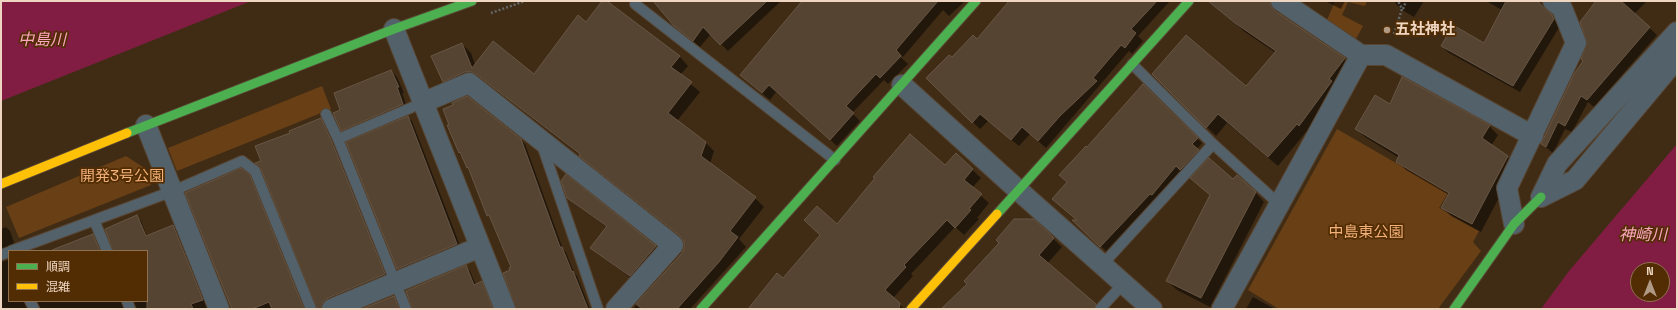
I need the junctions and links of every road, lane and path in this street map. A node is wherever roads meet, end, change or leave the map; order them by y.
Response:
1 (472, 1) edge
2 (976, 1) edge
3 (1189, 1) edge
4 (1281, 1) edge
5 (1398, 1) edge
6 (1406, 1) edge
7 (1553, 1) edge
8 (635, 4) dead end
9 (1402, 10) junction
10 (394, 29) junction
11 (1677, 32) edge
12 (1361, 55) junction
13 (1386, 55) junction
14 (1677, 58) edge
15 (1132, 64) junction
16 (902, 85) junction
17 (422, 103) junction
18 (326, 114) dead end
19 (146, 125) junction
20 (1533, 136) junction
21 (338, 139) junction
22 (540, 139) junction
23 (1213, 144) junction
24 (835, 160) junction
25 (1, 184) edge
26 (1018, 190) junction
27 (173, 192) junction
28 (1541, 197) junction
29 (1280, 205) junction
30 (94, 220) junction
31 (1514, 224) junction
32 (480, 247) junction
33 (13, 250) edge
34 (107, 250) edge
35 (1102, 265) junction
36 (395, 282) junction
37 (1123, 284) junction
38 (219, 309) edge
39 (311, 309) edge
40 (332, 309) edge
41 (406, 309) edge
42 (505, 309) edge
43 (598, 309) edge
44 (616, 309) edge
45 (701, 309) edge
46 (911, 309) edge
47 (1100, 309) edge
48 (1152, 309) edge
49 (1222, 309) edge
50 (1454, 309) edge

1 - 10 street
2 - 16 street
3 - 15 street
4 - 12 street
5 - 9 path
6 - 9 path
7 - 20 street
8 - 24 lane
9 - 13 path
10 - 17 street
10 - 19 street
11 - 28 street
12 - 13 street
12 - 29 street
13 - 20 street
14 - 28 street
15 - 23 lane
15 - 26 street
16 - 24 street
16 - 26 street
17 - 21 lane
17 - 22 street
17 - 32 street
18 - 21 lane
19 - 25 street
19 - 27 street
20 - 31 street
21 - 36 lane
22 - 43 lane
22 - 44 street
23 - 29 lane
23 - 35 lane
24 - 45 street
26 - 35 street
26 - 46 street
27 - 30 lane
27 - 38 street
27 - 39 lane
28 - 31 street
29 - 49 street
30 - 33 lane
30 - 34 lane
31 - 50 street
32 - 36 street
32 - 42 street
35 - 37 street
36 - 40 street
36 - 41 lane
37 - 47 lane
37 - 48 street

